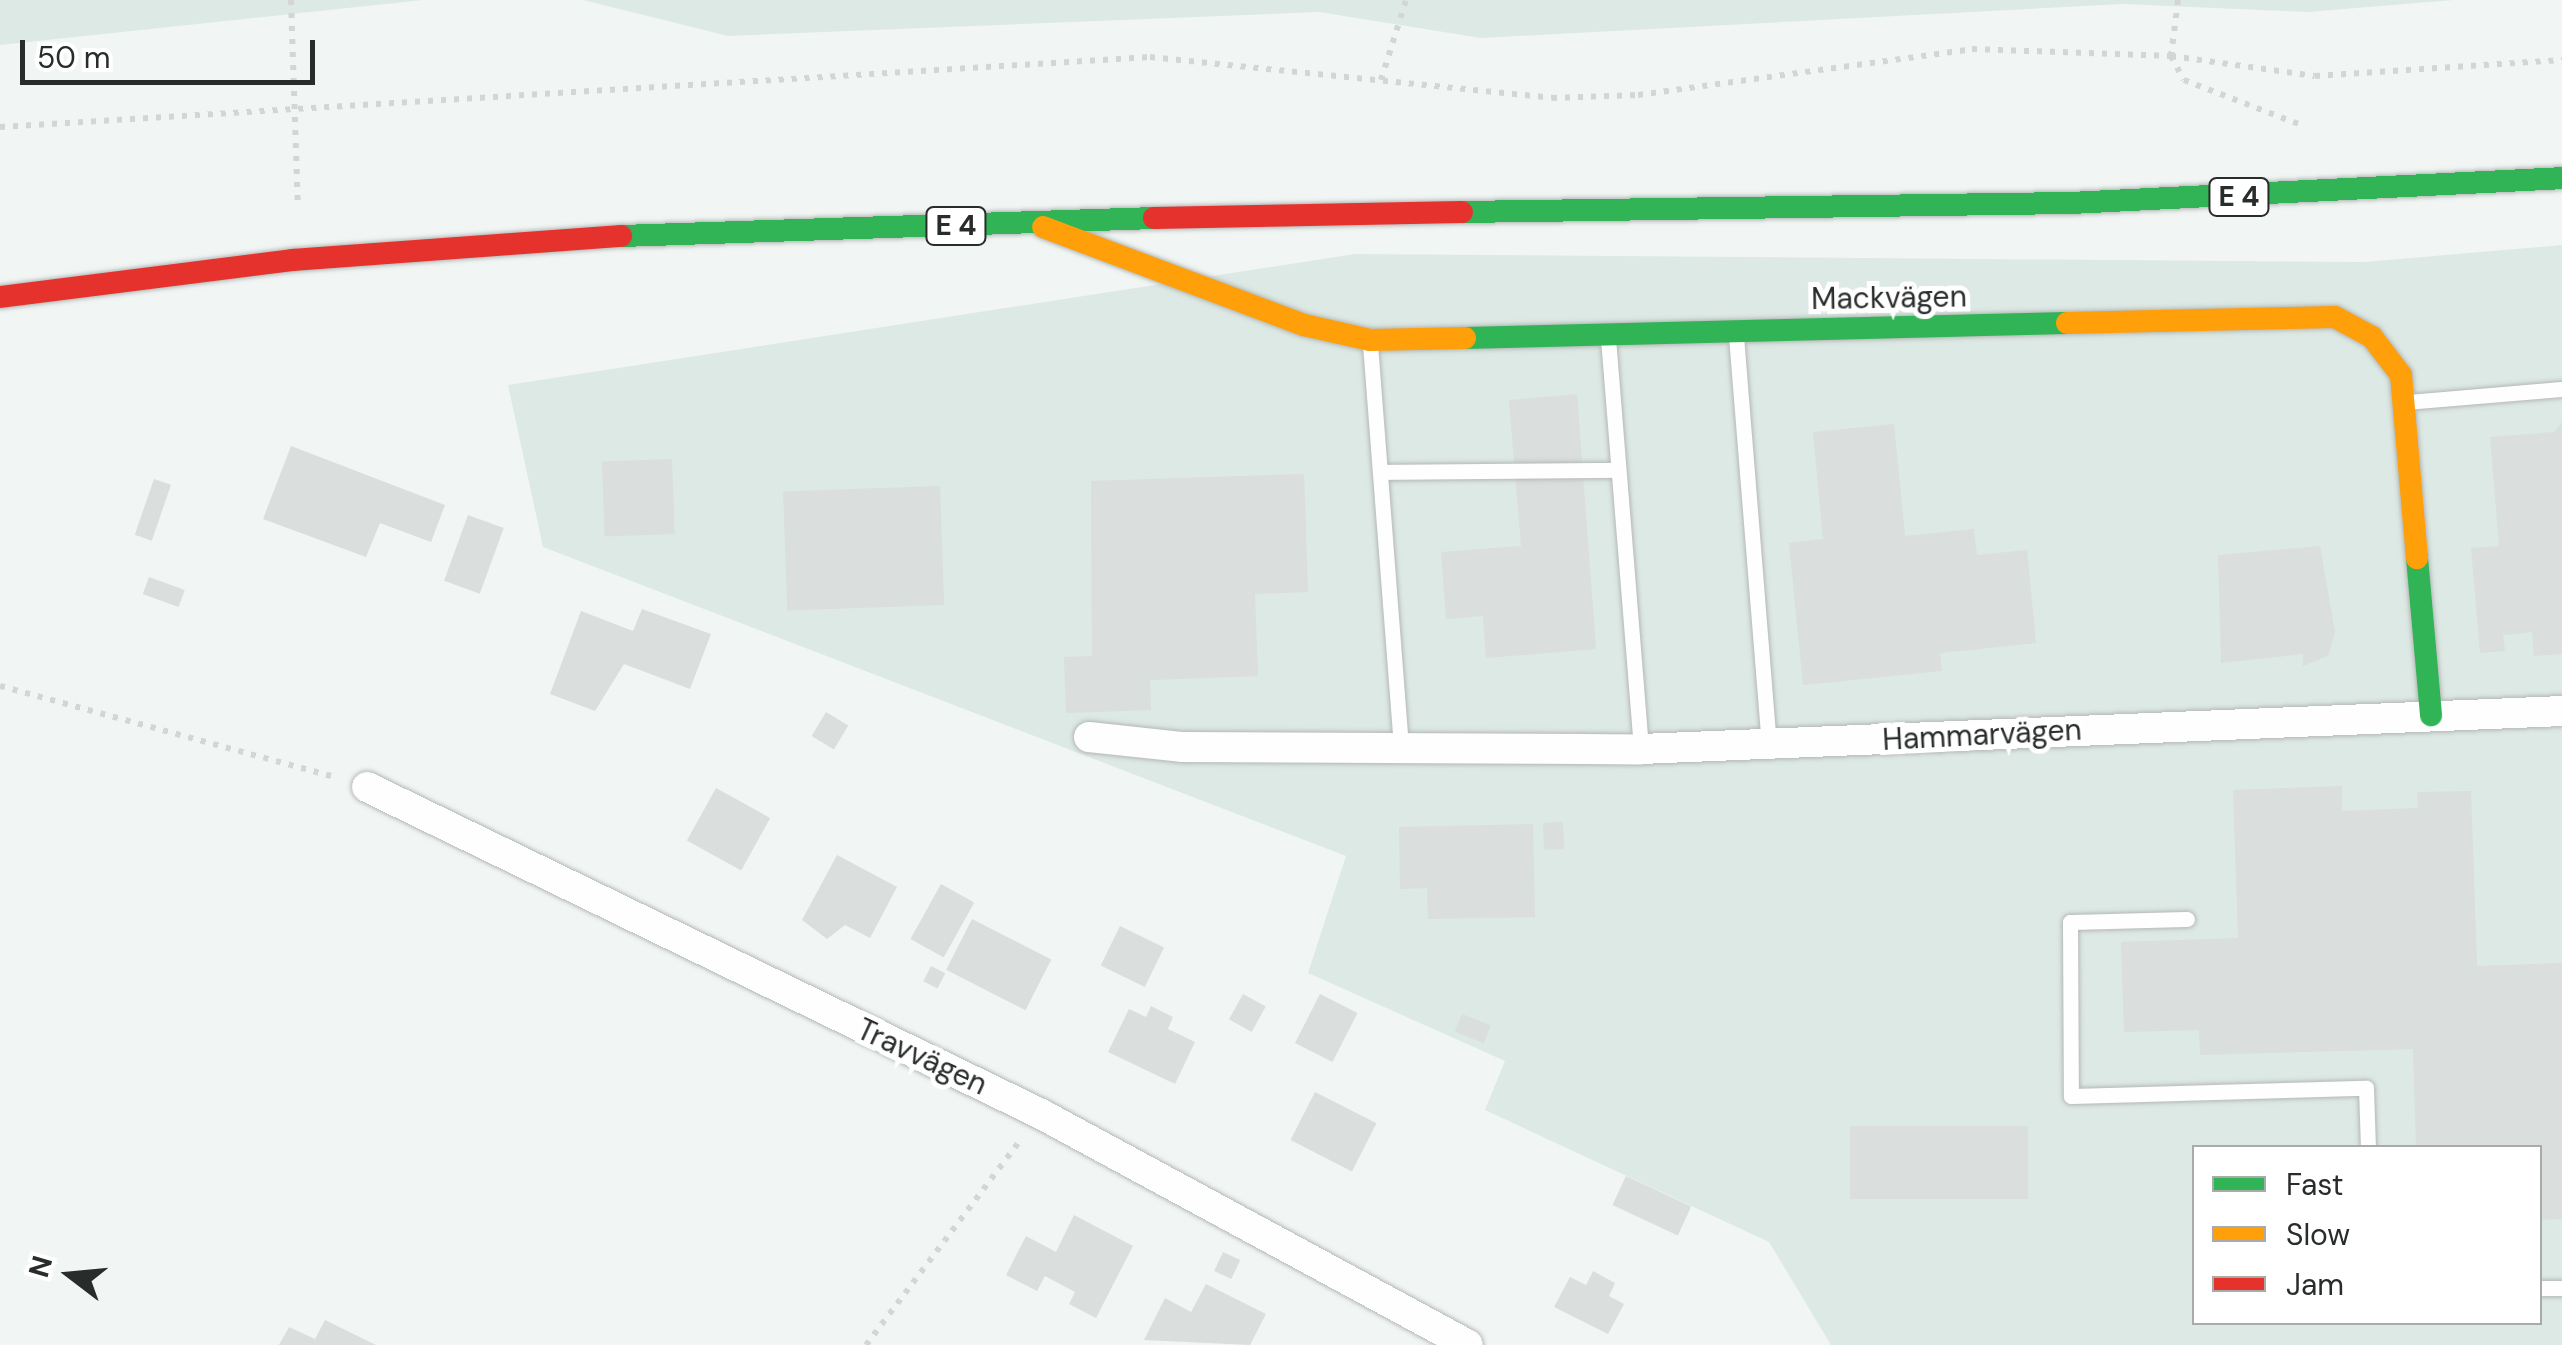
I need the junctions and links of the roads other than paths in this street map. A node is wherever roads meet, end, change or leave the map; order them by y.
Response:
1 (2562, 178) edge
2 (1033, 224) junction
3 (0, 298) edge
4 (1736, 332) junction
5 (1607, 334) junction
6 (1370, 340) junction
7 (2562, 389) edge
8 (2404, 402) junction
9 (1618, 470) junction
10 (1380, 472) junction
11 (2562, 710) edge
12 (2431, 715) junction
13 (1089, 738) dead end
14 (1769, 745) junction
15 (1401, 748) junction
16 (1641, 749) junction
17 (367, 786) road end
18 (2188, 919) dead end
19 (2368, 1145) edge
20 (1468, 1345) edge

1 - 2 main road, E 4
2 - 3 main road, E 4
2 - 6 main road, Mackvägen
4 - 5 main road, Mackvägen
4 - 8 main road, Mackvägen
4 - 14 lane
5 - 6 main road, Mackvägen
5 - 9 lane
6 - 10 lane
7 - 8 lane
8 - 12 main road, Mackvägen
9 - 10 lane
9 - 16 lane
10 - 15 lane
11 - 12 street, Hammarvägen
12 - 14 street, Hammarvägen
13 - 15 street, Hammarvägen
14 - 16 street, Hammarvägen
15 - 16 street, Hammarvägen
17 - 20 street, Travvägen
18 - 19 lane

